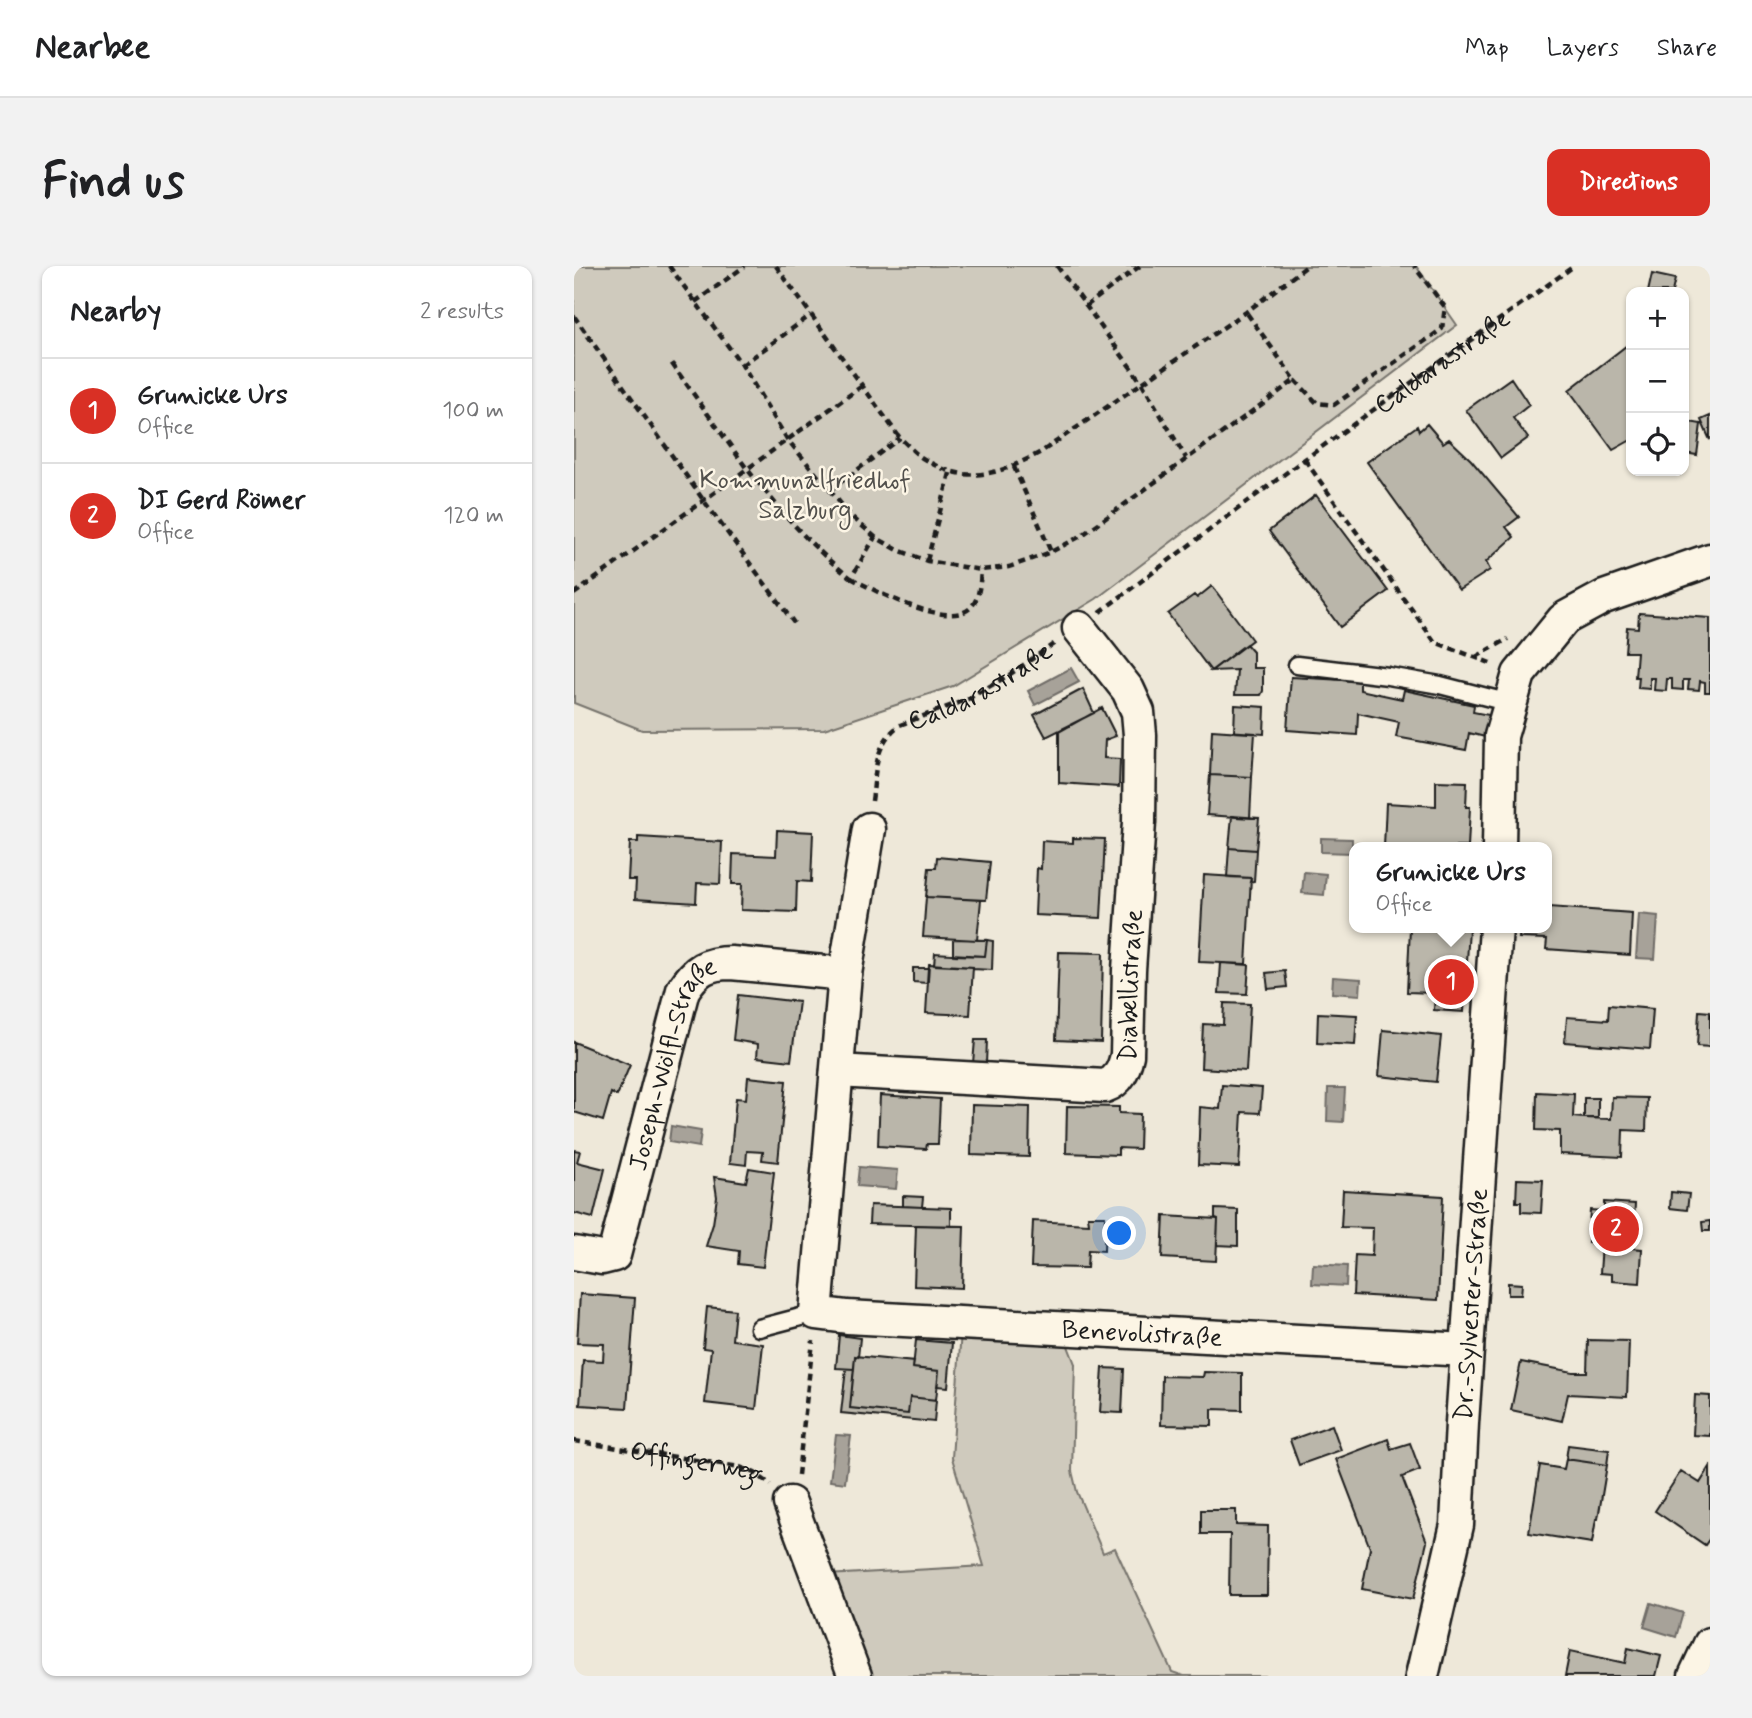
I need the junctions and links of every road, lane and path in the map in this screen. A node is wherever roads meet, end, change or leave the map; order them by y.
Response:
1 (669, 266) edge
2 (745, 266) edge
3 (776, 266) edge
4 (1057, 266) edge
5 (1140, 266) edge
6 (1307, 266) edge
7 (1414, 266) edge
8 (1574, 266) edge
9 (695, 302) junction
10 (1086, 306) junction
11 (1246, 312) junction
12 (811, 315) junction
13 (574, 316) edge
14 (670, 360) dead end
15 (742, 365) junction
16 (1295, 380) junction
17 (1142, 383) junction
18 (863, 386) junction
19 (900, 438) junction
20 (787, 439) junction
21 (1186, 458) junction
22 (1305, 460) junction
23 (1014, 467) junction
24 (747, 469) junction
25 (950, 473) junction
26 (830, 491) junction
27 (704, 501) junction
28 (876, 537) junction
29 (1051, 552) junction
30 (1710, 559) edge
31 (927, 561) junction
32 (981, 570) junction
33 (851, 578) junction
34 (574, 594) edge
35 (794, 623) dead end
36 (1079, 628) junction
37 (1297, 665) dead end
38 (1515, 689) junction
39 (869, 828) joint
40 (1499, 842) edge
41 (1496, 933) edge
42 (845, 974) junction
43 (837, 1071) junction
44 (574, 1253) edge
45 (816, 1312) junction
46 (760, 1328) dead end
47 (1467, 1350) junction
48 (574, 1441) edge
49 (790, 1503) junction
50 (1710, 1644) edge
51 (855, 1676) edge
52 (1422, 1676) edge
53 (1695, 1676) edge

1 - 9 path
2 - 9 path
3 - 12 path
4 - 10 path
5 - 10 path
6 - 11 path
7 - 16 path
8 - 22 path, Caldarastraße
9 - 15 path
10 - 17 path
11 - 16 path
11 - 17 path
12 - 15 path
12 - 18 path
13 - 27 path
14 - 24 path
15 - 20 path
16 - 21 path
17 - 21 path
17 - 23 path
18 - 19 path
18 - 20 path
19 - 25 path
19 - 26 path
20 - 24 path
20 - 26 path
21 - 29 path
22 - 36 path, Caldarastraße
22 - 38 path
23 - 25 path
23 - 29 path
24 - 27 path
24 - 33 path
25 - 31 path
26 - 28 path
27 - 34 path
27 - 35 path
28 - 31 path
28 - 33 path
29 - 32 path
30 - 38 street
31 - 32 path
32 - 33 path
36 - 39 path, Caldarastraße
36 - 43 street, Diabellistraße
37 - 38 lane
38 - 40 street
39 - 42 street
41 - 47 street, Dr.-Sylvester-Straße
42 - 43 street
42 - 44 street, Joseph-Wölfl-Straße
43 - 45 street
45 - 46 lane
45 - 47 street, Benevolistraße
45 - 49 path
47 - 52 street, Dr.-Sylvester-Straße
48 - 49 path, Offingerweg
49 - 51 street, Offingerweg
50 - 53 street

